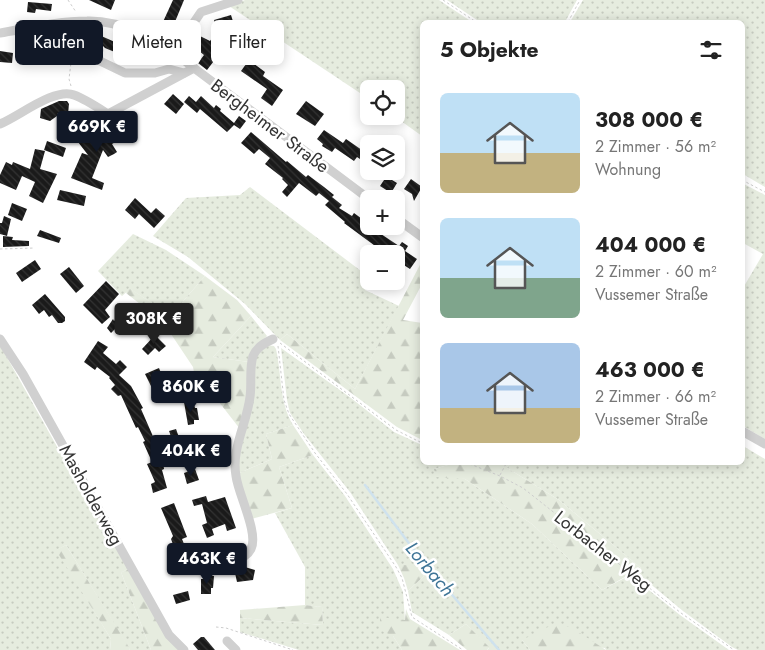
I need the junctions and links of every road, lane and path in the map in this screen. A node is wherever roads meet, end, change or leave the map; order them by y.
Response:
1 (68, 0) edge
2 (238, 0) edge
3 (443, 0) edge
4 (580, 0) edge
5 (80, 20) edge
6 (196, 20) edge
7 (473, 20) edge
8 (569, 20) edge
9 (15, 31) edge
10 (0, 33) edge
11 (103, 62) edge
12 (71, 65) edge
13 (190, 65) edge
14 (194, 68) junction
15 (184, 73) junction
16 (69, 79) dead end
17 (0, 124) edge
18 (745, 182) edge
19 (360, 192) edge
20 (765, 192) edge
21 (405, 225) edge
22 (420, 236) edge
23 (36, 248) dead end
24 (0, 249) edge
25 (0, 339) edge
26 (273, 339) junction
27 (745, 433) edge
28 (420, 441) edge
29 (765, 444) edge
30 (472, 465) edge
31 (506, 465) edge
32 (500, 476) junction
33 (206, 557) dead end
34 (216, 627) dead end
35 (227, 640) dead end
36 (184, 650) edge
37 (236, 650) edge
38 (293, 650) edge
39 (463, 650) edge
40 (734, 650) edge

1 - 5 path
2 - 6 street
3 - 7 path
4 - 8 path
9 - 10 street, Bergheimer Straße
11 - 15 street
12 - 16 path
13 - 14 street, Bergheimer Straße
14 - 15 street
14 - 19 street, Bergheimer Straße
15 - 17 street
18 - 20 path
21 - 22 street
23 - 24 path
25 - 36 street, Masholderweg
26 - 28 path
26 - 33 street
26 - 39 path
27 - 29 street
30 - 32 path, Lorbacher Weg
31 - 32 path
32 - 40 path, Lorbacher Weg
34 - 38 path
35 - 37 street

